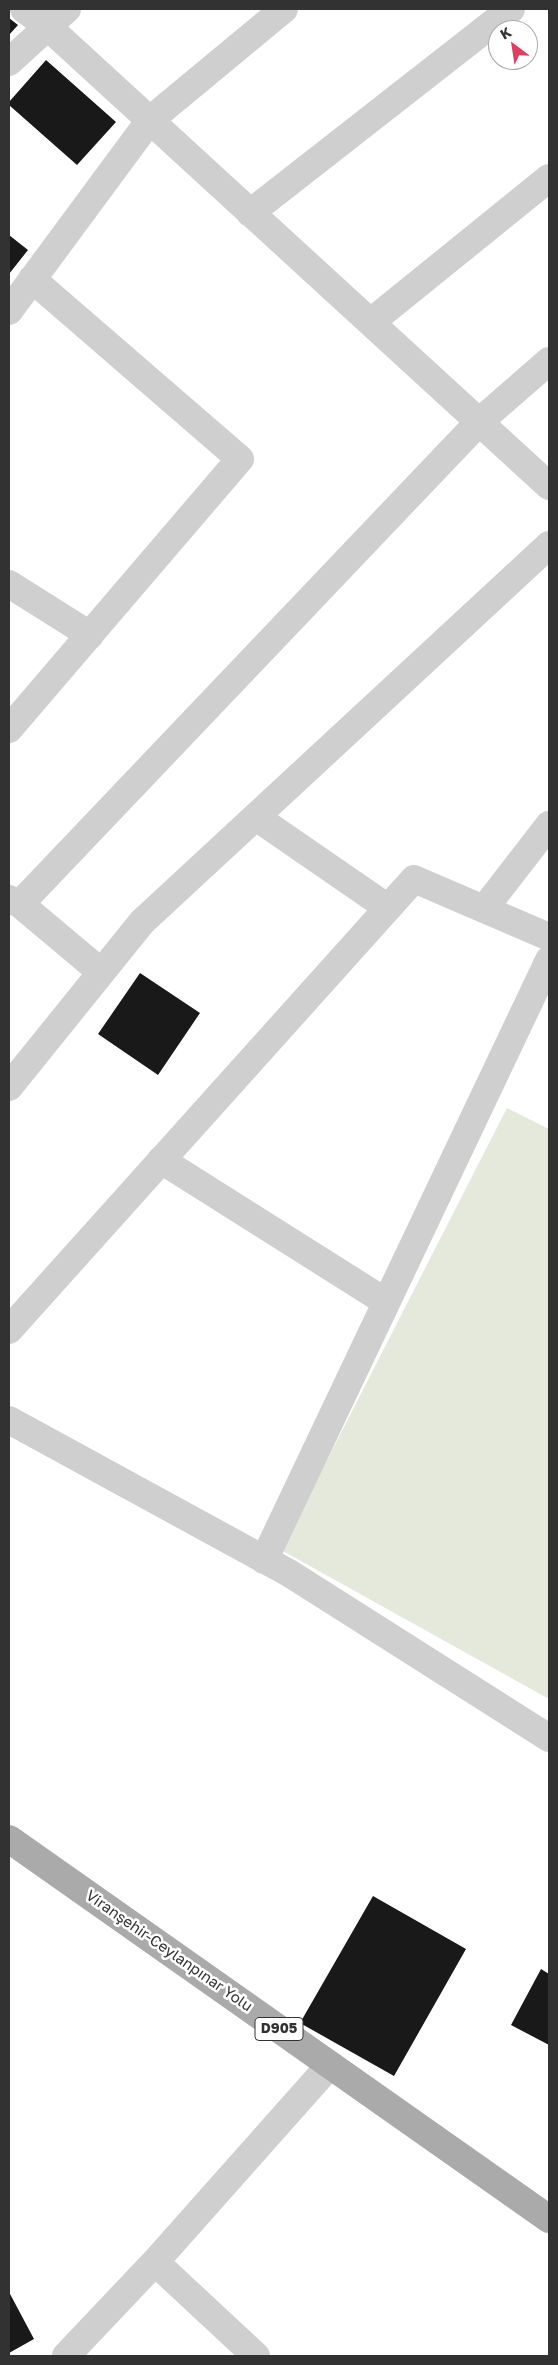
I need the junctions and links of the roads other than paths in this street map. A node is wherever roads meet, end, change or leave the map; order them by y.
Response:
1 (24, 9) edge
2 (284, 9) edge
3 (511, 9) edge
4 (57, 18) edge
5 (9, 62) edge
6 (150, 120) junction
7 (549, 178) edge
8 (250, 213) junction
9 (32, 279) junction
10 (9, 311) edge
11 (371, 322) junction
12 (549, 361) edge
13 (479, 422) junction
14 (549, 486) edge
15 (549, 545) edge
16 (9, 584) edge
17 (90, 635) junction
18 (9, 729) edge
19 (256, 817) junction
20 (549, 825) edge
21 (15, 901) edge
22 (388, 908) junction
23 (484, 909) junction
24 (549, 936) edge
25 (549, 960) edge
26 (102, 972) junction
27 (9, 1087) edge
28 (161, 1160) junction
29 (386, 1302) junction
30 (9, 1330) edge
31 (9, 1420) edge
32 (264, 1560) junction
33 (549, 1738) edge
34 (9, 1839) edge
35 (330, 2065) junction
36 (549, 2219) edge
37 (154, 2262) junction
38 (66, 2356) edge
39 (256, 2356) edge

1 - 4 street
2 - 6 street
3 - 8 street
4 - 5 street
4 - 6 street
6 - 8 street
6 - 9 street
7 - 11 street
8 - 11 street
9 - 10 street
9 - 17 street
11 - 13 street
12 - 13 street
13 - 14 street
13 - 21 street
15 - 19 street
16 - 17 street
17 - 18 street
19 - 22 street
19 - 26 street
20 - 23 street
21 - 26 street
22 - 23 street
22 - 28 street
23 - 24 street
25 - 29 street
26 - 27 street
28 - 29 street
28 - 30 street
29 - 32 street
31 - 32 street
32 - 33 street
34 - 35 main road, Viranşehir-Ceylanpınar Yolu / D905
35 - 36 main road, Viranşehir-Ceylanpınar Yolu / D905
35 - 37 street
37 - 38 street
37 - 39 street

